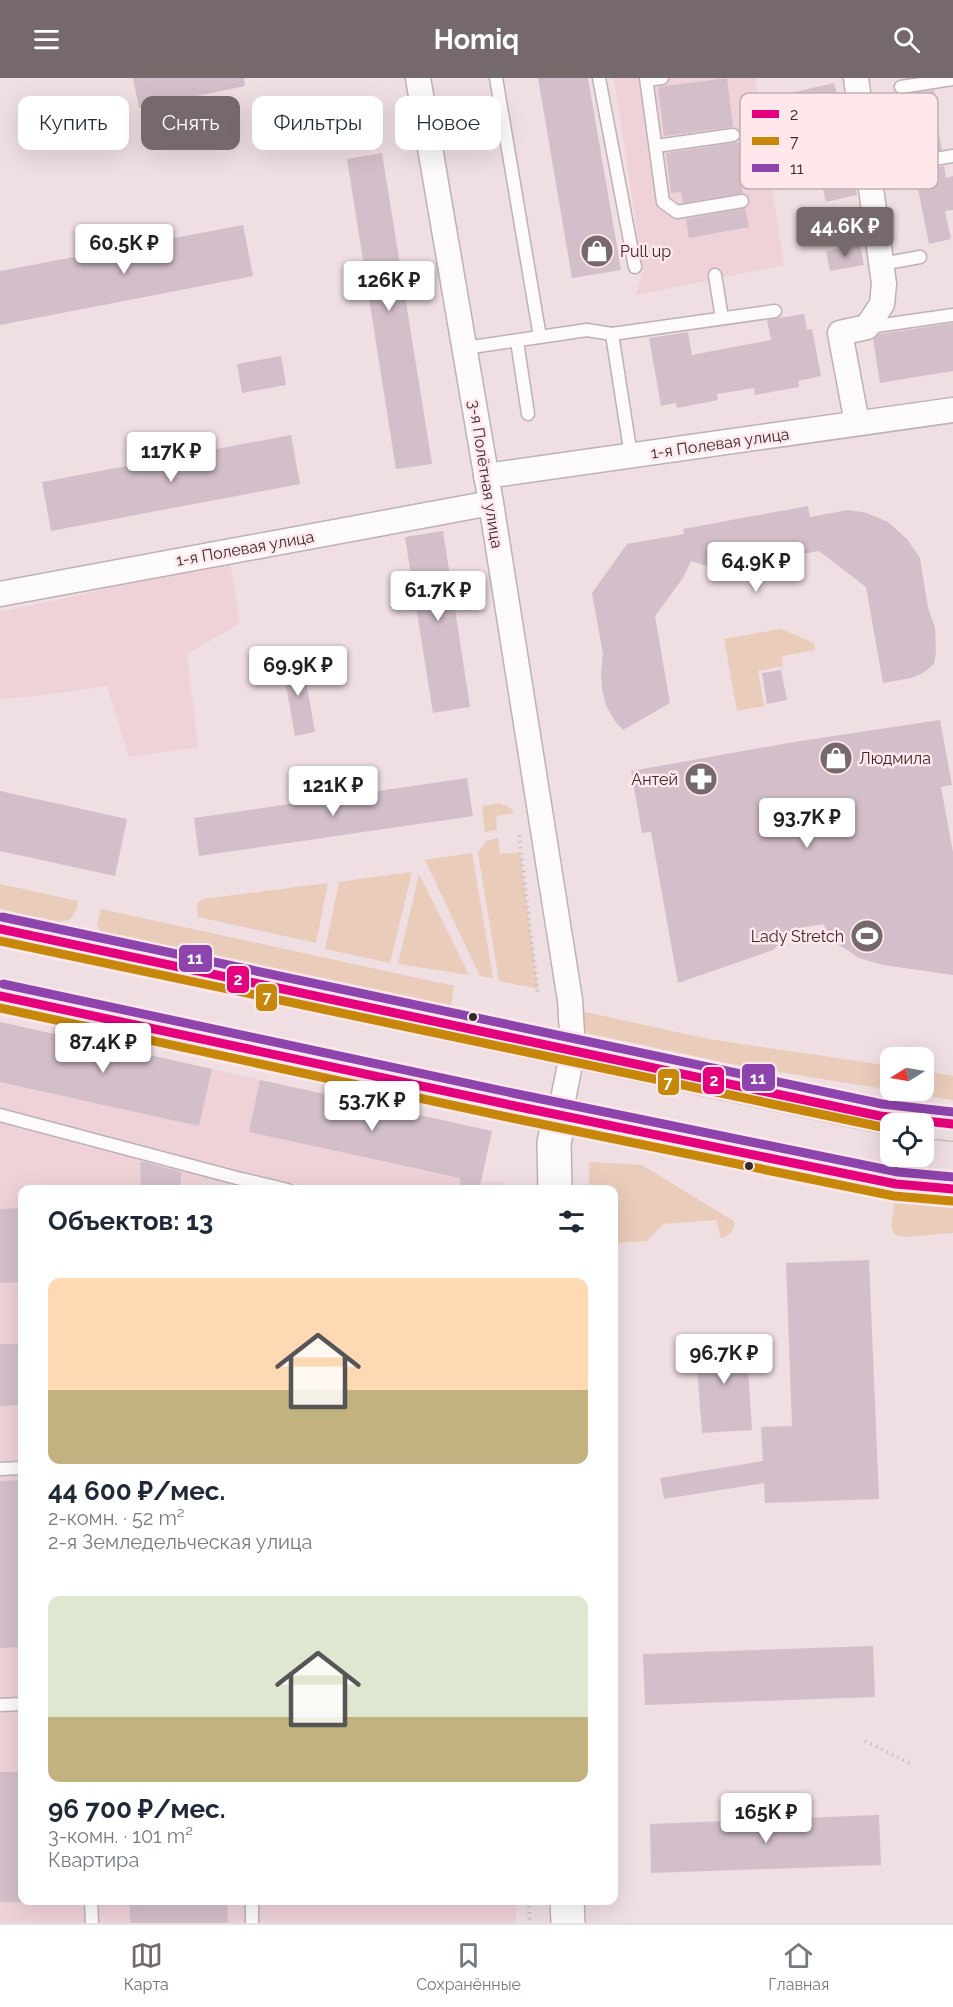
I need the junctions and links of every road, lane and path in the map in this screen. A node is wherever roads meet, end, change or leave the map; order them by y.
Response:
1 (418, 78) edge
2 (496, 78) edge
3 (599, 78) edge
4 (662, 78) edge
5 (856, 78) edge
6 (647, 79) edge
7 (953, 79) edge
8 (901, 87) dead end
9 (858, 93) edge
10 (733, 135) dead end
11 (656, 146) junction
12 (953, 156) edge
13 (938, 158) edge
14 (871, 189) edge
15 (742, 201) dead end
16 (876, 224) junction
17 (813, 234) dead end
18 (920, 257) dead end
19 (881, 264) junction
20 (634, 267) dead end
21 (715, 275) dead end
22 (776, 311) dead end
23 (953, 315) edge
24 (722, 318) junction
25 (867, 327) junction
26 (612, 334) junction
27 (540, 337) junction
28 (517, 340) junction
29 (465, 348) junction
30 (953, 410) edge
31 (528, 414) dead end
32 (857, 423) junction
33 (631, 456) junction
34 (486, 476) junction
35 (491, 503) junction
36 (0, 594) edge
37 (0, 929) edge
38 (0, 996) edge
39 (573, 1050) junction
40 (560, 1114) junction
41 (0, 1115) edge
42 (953, 1124) edge
43 (235, 1184) edge
44 (555, 1185) edge
45 (953, 1189) edge
46 (18, 1468) edge
47 (0, 1469) edge
48 (18, 1704) edge
49 (0, 1705) edge
50 (865, 1741) dead end
51 (911, 1764) dead end
52 (91, 1905) edge
53 (252, 1905) edge
54 (529, 1905) edge
55 (567, 1905) edge
56 (92, 1923) edge
57 (252, 1923) edge
58 (530, 1923) edge
59 (568, 1923) edge

1 - 29 street, 3-я Полётная улица
2 - 27 lane
3 - 20 lane
4 - 6 lane
5 - 9 street
6 - 11 lane
7 - 8 lane
10 - 11 lane
11 - 15 lane
12 - 13 lane
14 - 16 street
16 - 17 lane
16 - 19 street
18 - 19 lane
19 - 25 street
21 - 24 lane
22 - 24 lane
23 - 25 lane
24 - 26 lane
25 - 32 street
26 - 27 lane
26 - 33 lane
27 - 28 lane
28 - 29 lane
28 - 31 lane
29 - 34 street, 3-я Полётная улица
30 - 32 street, 1-я Полевая улица
32 - 33 street, 1-я Полевая улица
33 - 34 street, 1-я Полевая улица
34 - 35 street, 3-я Полётная улица
35 - 36 street, 1-я Полевая улица
35 - 39 street, 3-я Полётная улица
37 - 39 highway
38 - 40 highway
39 - 40 street, 3-я Полётная улица
39 - 42 highway
40 - 44 street
40 - 45 highway
41 - 43 lane
46 - 47 lane
48 - 49 lane
50 - 51 path
52 - 56 lane
53 - 57 lane
54 - 58 path
55 - 59 street

